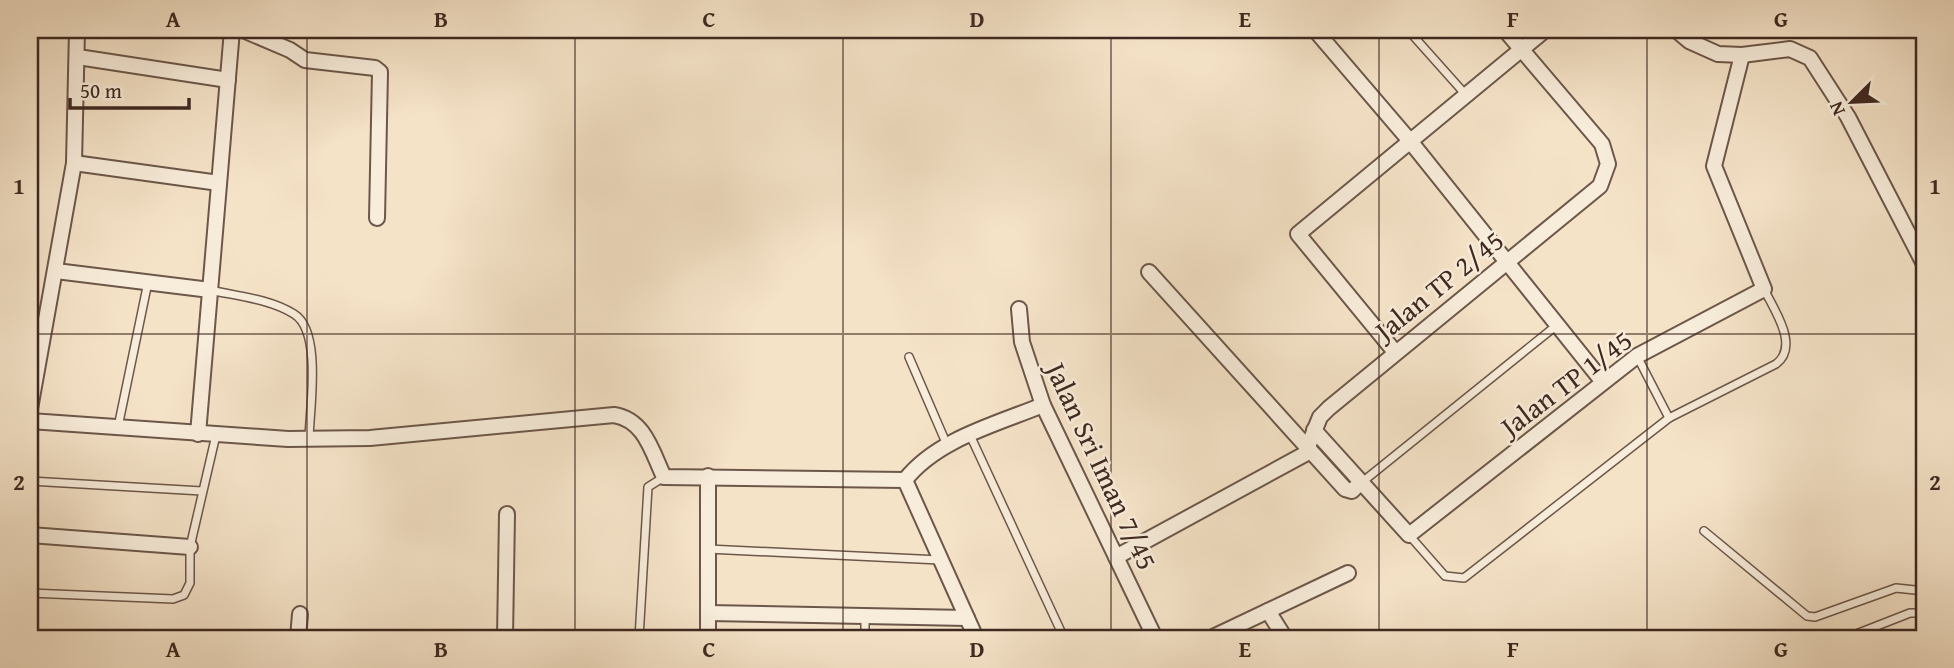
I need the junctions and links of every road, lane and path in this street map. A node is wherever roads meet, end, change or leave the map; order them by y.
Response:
1 (78, 30) edge
2 (232, 30) edge
3 (243, 30) edge
4 (1315, 30) edge
5 (1408, 30) edge
6 (1505, 30) edge
7 (1545, 30) edge
8 (1676, 30) edge
9 (1522, 49) junction
10 (1742, 55) junction
11 (78, 57) junction
12 (228, 80) junction
13 (1466, 94) junction
14 (1410, 141) junction
15 (74, 163) junction
16 (219, 183) junction
17 (377, 218) dead end
18 (1507, 261) junction
19 (1924, 264) edge
20 (56, 271) junction
21 (1149, 272) dead end
22 (148, 282) junction
23 (1764, 289) junction
24 (210, 290) junction
25 (1019, 309) dead end
26 (1558, 325) junction
27 (1395, 352) junction
28 (1637, 356) junction
29 (909, 357) dead end
30 (1603, 382) junction
31 (1043, 405) junction
32 (30, 409) edge
33 (1669, 418) junction
34 (30, 421) edge
35 (117, 427) junction
36 (1314, 430) junction
37 (198, 434) junction
38 (216, 435) junction
39 (970, 435) junction
40 (309, 439) junction
41 (947, 445) junction
42 (1308, 450) junction
43 (708, 476) junction
44 (664, 477) junction
45 (905, 480) junction
46 (30, 481) edge
47 (1360, 483) junction
48 (202, 491) junction
49 (507, 514) dead end
50 (1704, 531) dead end
51 (30, 535) edge
52 (1409, 535) junction
53 (190, 547) junction
54 (708, 549) junction
55 (1116, 557) junction
56 (941, 560) junction
57 (1348, 573) dead end
58 (1924, 587) edge
59 (30, 593) edge
60 (1268, 611) junction
61 (708, 613) junction
62 (300, 614) dead end
63 (866, 616) junction
64 (967, 618) junction
65 (1924, 619) edge
66 (298, 638) edge
67 (505, 638) edge
68 (639, 638) edge
69 (708, 638) edge
70 (865, 638) edge
71 (975, 638) edge
72 (1064, 638) edge
73 (1155, 638) edge
74 (1211, 638) edge
75 (1284, 638) edge
76 (1846, 638) edge

1 - 11 street
2 - 12 street
3 - 17 street
4 - 14 street
5 - 13 lane
6 - 9 street
7 - 9 street
8 - 10 street
9 - 13 street
9 - 18 street, Jalan TP 2/45
10 - 19 street
10 - 23 street
11 - 12 street
11 - 15 street
12 - 16 street
13 - 14 street
14 - 18 street
14 - 27 street
15 - 16 street
15 - 20 street
16 - 24 street
18 - 26 street
18 - 27 street, Jalan TP 2/45
20 - 22 street
20 - 32 street
21 - 42 street
22 - 24 street
22 - 35 lane
23 - 28 street, Jalan TP 1/45
23 - 33 lane
24 - 37 street
24 - 40 lane
25 - 31 street, Jalan Sri Iman 7/45
26 - 30 street
26 - 47 lane
27 - 36 street, Jalan TP 2/45
28 - 30 street, Jalan TP 1/45
28 - 33 lane
29 - 41 lane
30 - 52 street, Jalan TP 1/45
31 - 39 street
31 - 55 street, Jalan Sri Iman 7/45
33 - 52 lane
34 - 35 street
35 - 37 street
36 - 42 street, Jalan TP 2/45
36 - 47 street
37 - 38 street
38 - 40 street
38 - 48 lane
39 - 41 street
39 - 72 lane
40 - 44 street
41 - 45 street
42 - 47 street
42 - 55 street
43 - 44 street
43 - 45 street
43 - 54 street
44 - 68 lane
45 - 56 street
46 - 48 lane
47 - 52 street
48 - 53 lane
49 - 67 street
50 - 58 lane
51 - 53 street
53 - 59 lane
54 - 56 lane
54 - 61 street
55 - 73 street, Jalan Sri Iman 7/45
56 - 64 street
57 - 60 street
60 - 74 street
60 - 75 street
61 - 63 street
61 - 69 street
62 - 66 street
63 - 64 street
63 - 70 lane
64 - 71 street
65 - 76 lane

